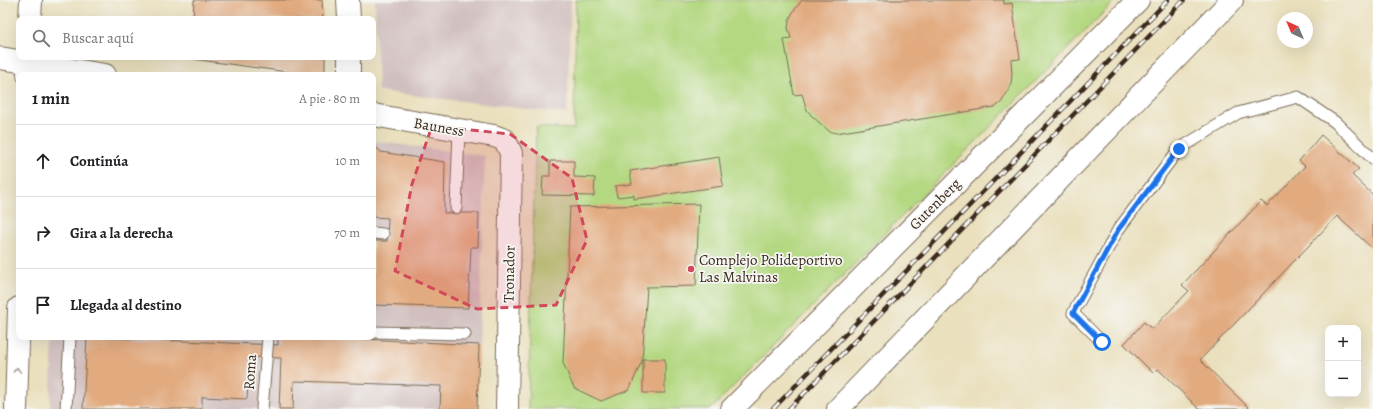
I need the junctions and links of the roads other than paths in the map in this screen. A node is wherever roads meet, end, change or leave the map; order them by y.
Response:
1 (31, 0) edge
2 (348, 0) edge
3 (1138, 0) edge
4 (1232, 0) edge
5 (30, 16) edge
6 (349, 16) edge
7 (0, 58) edge
8 (349, 60) edge
9 (28, 65) edge
10 (82, 72) edge
11 (350, 72) edge
12 (376, 116) edge
13 (459, 131) junction
14 (505, 140) joint
15 (1373, 160) edge
16 (456, 208) dead end
17 (376, 332) edge
18 (466, 334) dead end
19 (18, 340) edge
20 (70, 340) edge
21 (268, 340) edge
22 (1102, 342) dead end
23 (16, 409) edge
24 (66, 409) edge
25 (262, 409) edge
26 (507, 409) edge
27 (732, 409) edge
28 (838, 409) edge

1 - 5 street
2 - 6 street
3 - 27 street, Gutenberg
4 - 28 street
7 - 9 street
8 - 11 street
9 - 10 street
12 - 13 street, Bauness
13 - 14 street, Bauness
13 - 16 lane
14 - 26 street, Tronador
15 - 22 lane
17 - 18 lane
23 -> 19 street
20 - 24 lane
21 - 25 lane, Roma

